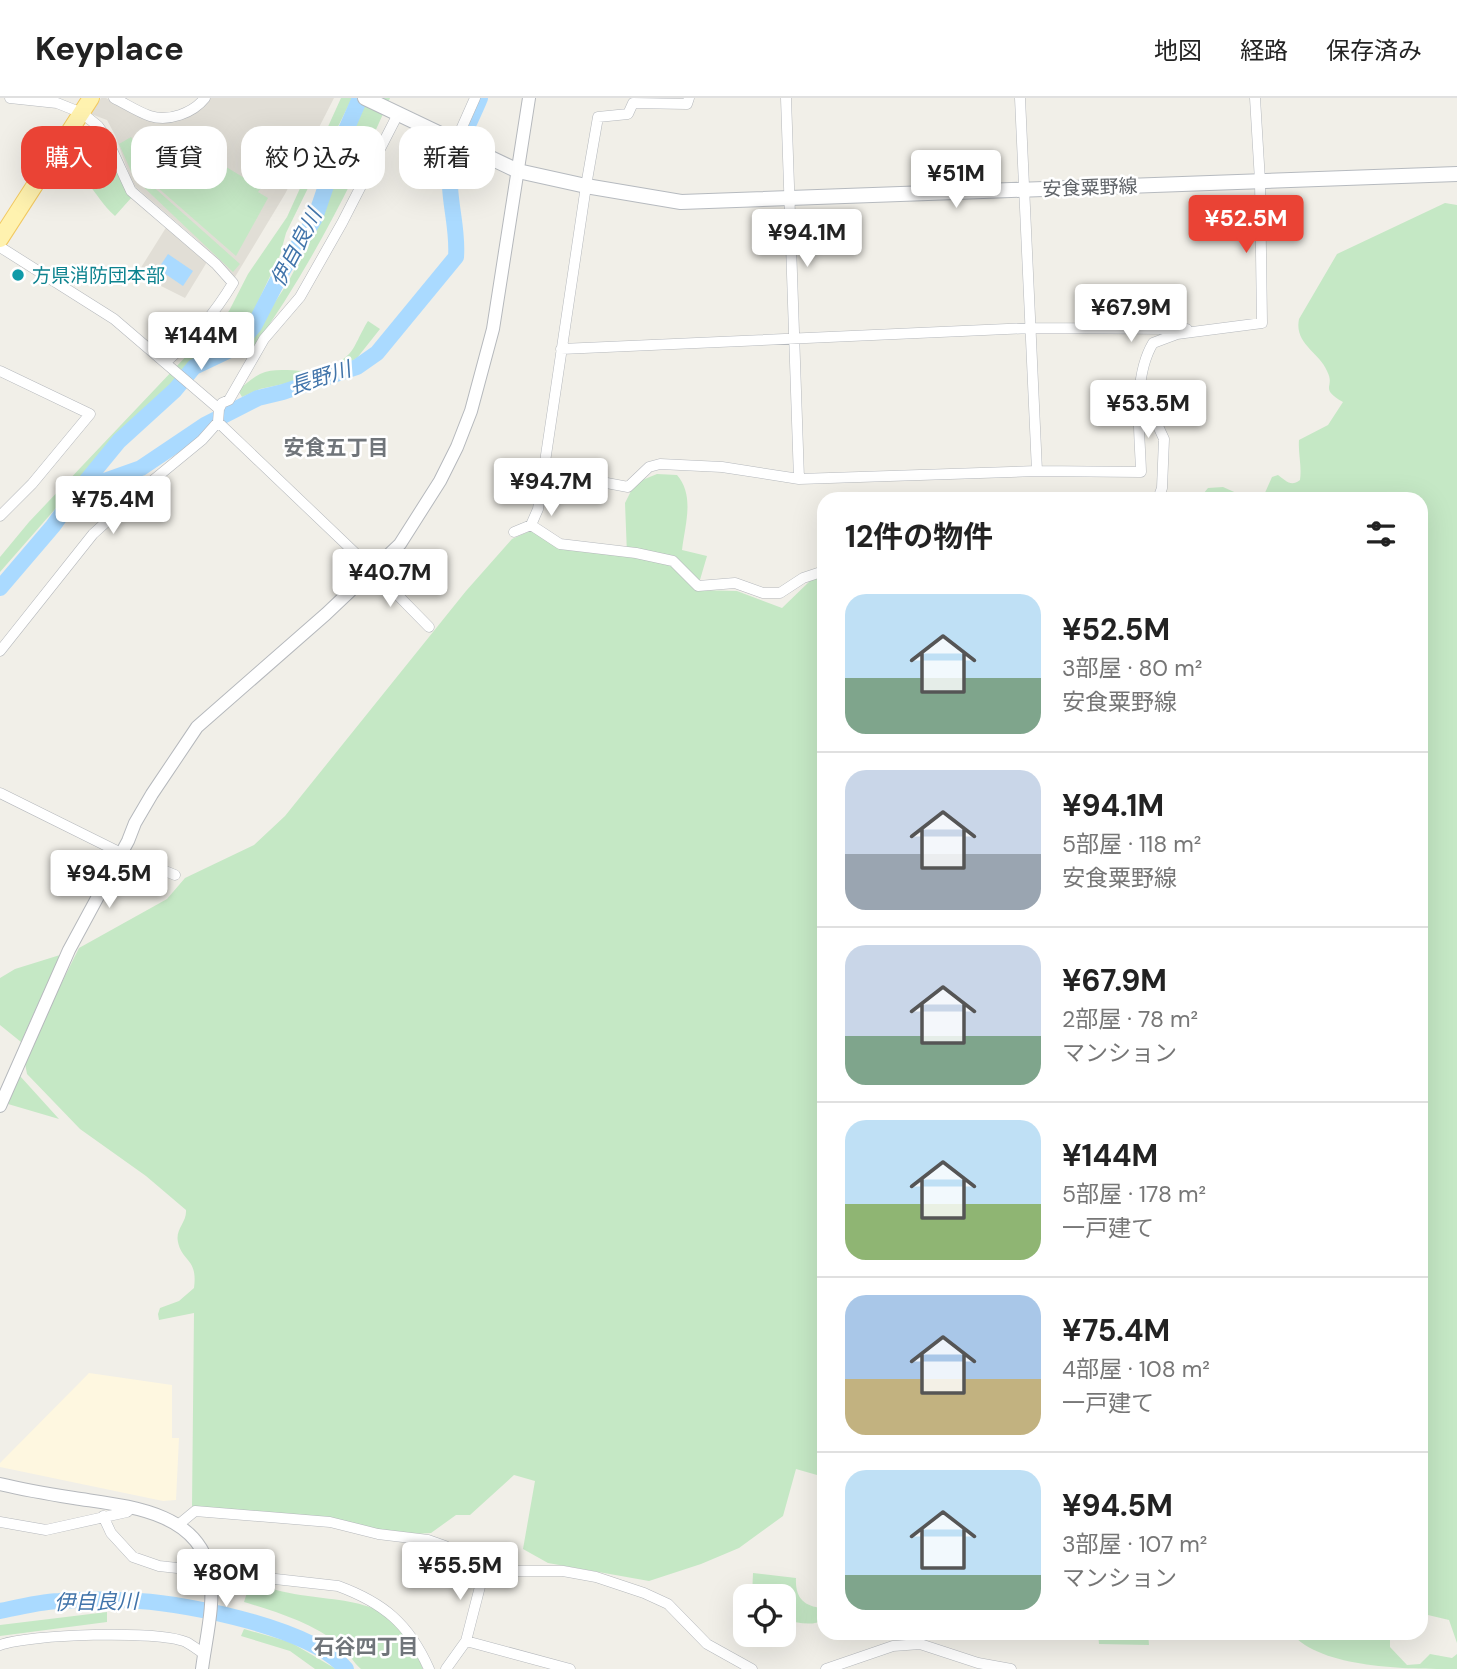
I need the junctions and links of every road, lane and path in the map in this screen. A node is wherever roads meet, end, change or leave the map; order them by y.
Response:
1 (10, 98) edge
2 (91, 98) edge
3 (114, 98) edge
4 (205, 98) edge
5 (365, 98) edge
6 (475, 98) edge
7 (528, 98) edge
8 (689, 98) edge
9 (786, 98) edge
10 (1020, 98) edge
11 (1255, 98) edge
12 (82, 113) junction
13 (394, 113) junction
14 (421, 126) edge
15 (467, 126) edge
16 (495, 161) edge
17 (518, 171) junction
18 (1457, 174) edge
19 (1260, 181) junction
20 (586, 186) junction
21 (1023, 189) junction
22 (789, 199) junction
23 (0, 239) edge
24 (0, 247) edge
25 (1031, 328) junction
26 (1231, 328) junction
27 (795, 340) junction
28 (561, 349) junction
29 (167, 363) junction
30 (0, 371) edge
31 (1140, 385) junction
32 (216, 406) junction
33 (218, 422) junction
34 (543, 471) junction
35 (1037, 471) junction
36 (799, 479) junction
37 (1161, 492) edge
38 (0, 516) edge
39 (531, 525) junction
40 (514, 532) dead end
41 (373, 570) junction
42 (817, 574) edge
43 (429, 627) dead end
44 (0, 651) edge
45 (0, 793) edge
46 (121, 853) junction
47 (175, 875) dead end
48 (0, 1106) edge
49 (0, 1484) edge
50 (132, 1507) junction
51 (103, 1516) junction
52 (0, 1522) edge
53 (178, 1525) junction
54 (484, 1571) junction
55 (209, 1572) junction
56 (466, 1641) junction
57 (0, 1645) edge
58 (205, 1650) junction
59 (202, 1669) edge
60 (429, 1669) edge
61 (446, 1669) edge
62 (570, 1669) edge
63 (752, 1669) edge
64 (826, 1669) edge
65 (1011, 1669) edge

1 - 12 street
2 - 12 main road
3 - 4 street
5 - 13 main road, 安食粟野線
6 - 15 street
7 - 17 street
8 - 20 street
9 - 22 street
10 - 21 street
11 - 19 street
12 - 23 main road
12 - 29 street
13 - 14 main road, 安食粟野線
13 - 32 street
16 - 17 main road, 安食粟野線
17 - 20 main road, 安食粟野線
17 - 41 street
18 - 19 main road, 安食粟野線
19 - 21 main road, 安食粟野線
19 - 26 street
20 - 22 main road, 安食粟野線
20 - 28 street
21 - 22 main road, 安食粟野線
21 - 25 street
22 - 27 street
24 - 29 street
25 - 26 street
25 - 27 street
25 - 35 street
26 - 31 street
27 - 28 street
27 - 36 street
28 - 34 street
29 - 32 street
30 - 38 street
31 - 35 street
31 - 37 street
32 - 33 street
33 - 41 street
33 - 44 street
34 - 36 street
34 - 39 street
35 - 36 street
39 - 40 street
39 - 42 street
41 - 43 street
41 - 46 street
45 - 46 street
46 - 47 street
46 - 48 street
49 - 50 street
50 - 51 street
50 - 53 street
51 - 52 street
51 - 55 street
53 - 54 street
53 - 55 street
54 - 56 street
54 - 63 street
55 - 58 street
55 - 60 street
56 - 61 street
56 - 62 street
57 - 58 street
58 - 59 street
64 - 65 street

